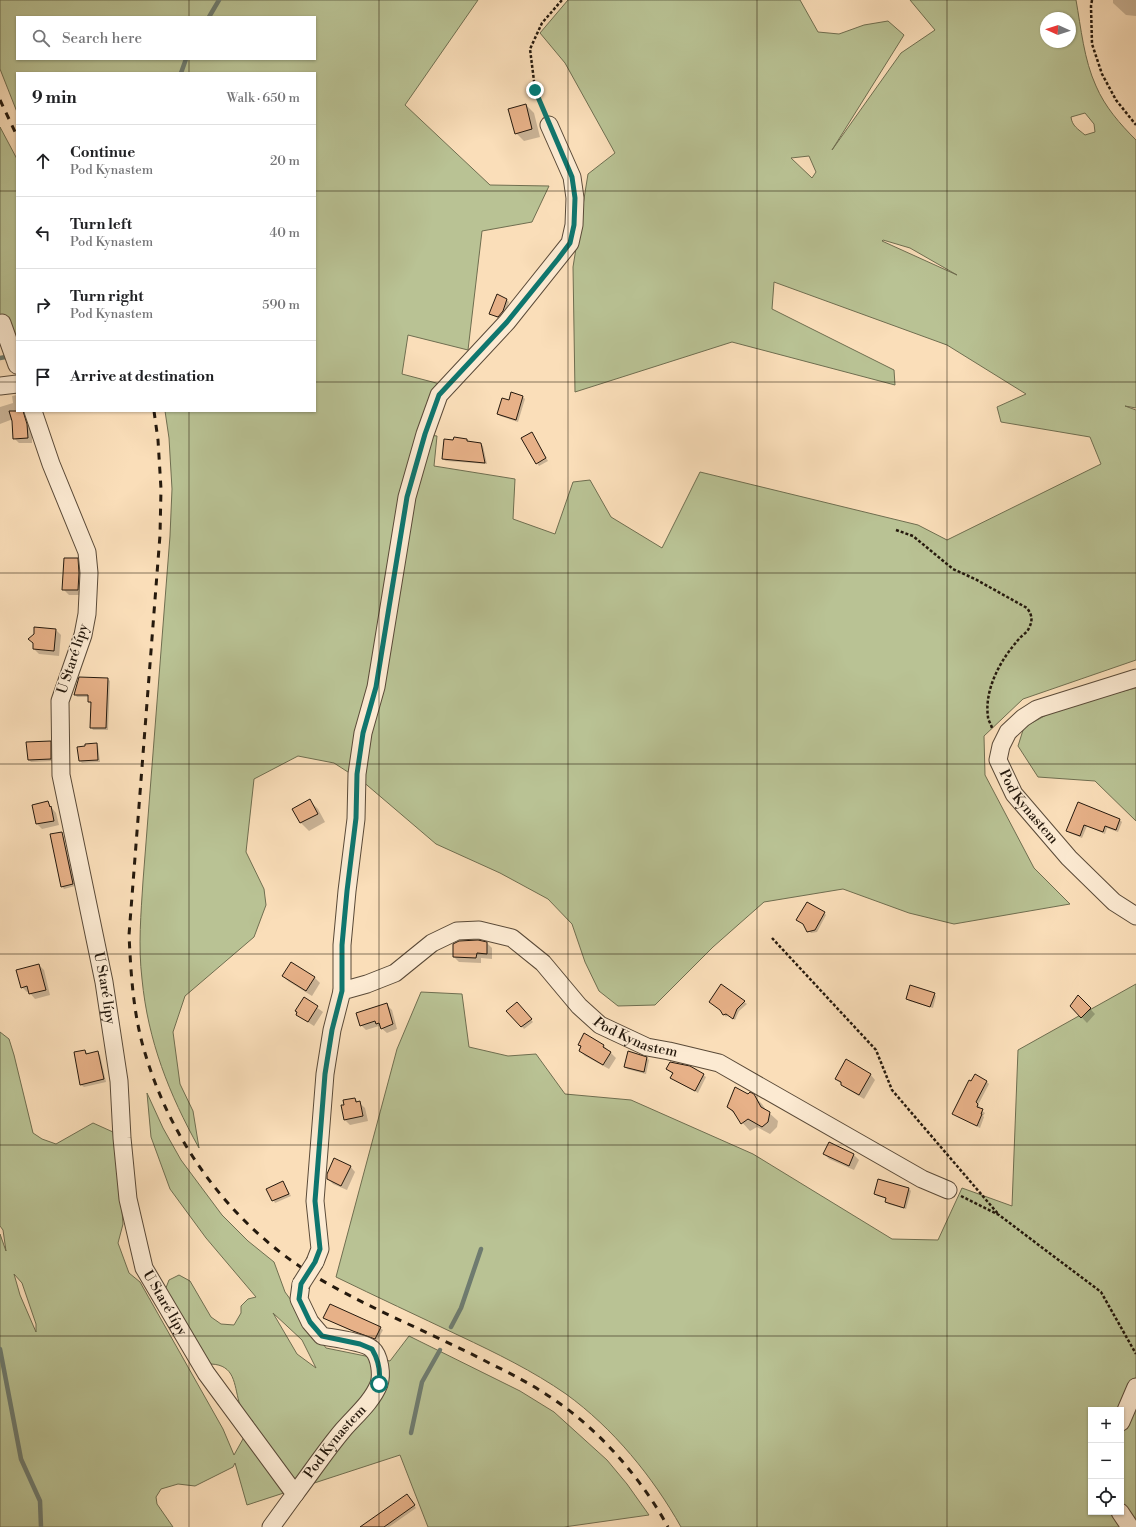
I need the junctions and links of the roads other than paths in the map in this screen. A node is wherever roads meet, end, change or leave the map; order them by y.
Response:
1 (549, 125) road end
2 (2, 323) dead end
3 (15, 360) edge
4 (16, 384) edge
5 (0, 386) edge
6 (33, 412) edge
7 (1136, 678) edge
8 (1136, 916) edge
9 (342, 991) junction
10 (948, 1190) road end
11 (1136, 1387) edge
12 (1124, 1415) edge
13 (295, 1494) junction
14 (1122, 1515) edge
15 (271, 1527) edge
16 (1130, 1527) edge

1 - 9 street, Pod Kynastem
2 - 3 street
4 - 5 street
6 - 13 street, U Staré lípy
7 - 8 street, Pod Kynastem
9 - 10 street, Pod Kynastem
9 - 13 street, Pod Kynastem, bridge
11 - 12 street
13 - 15 street
14 - 16 street

